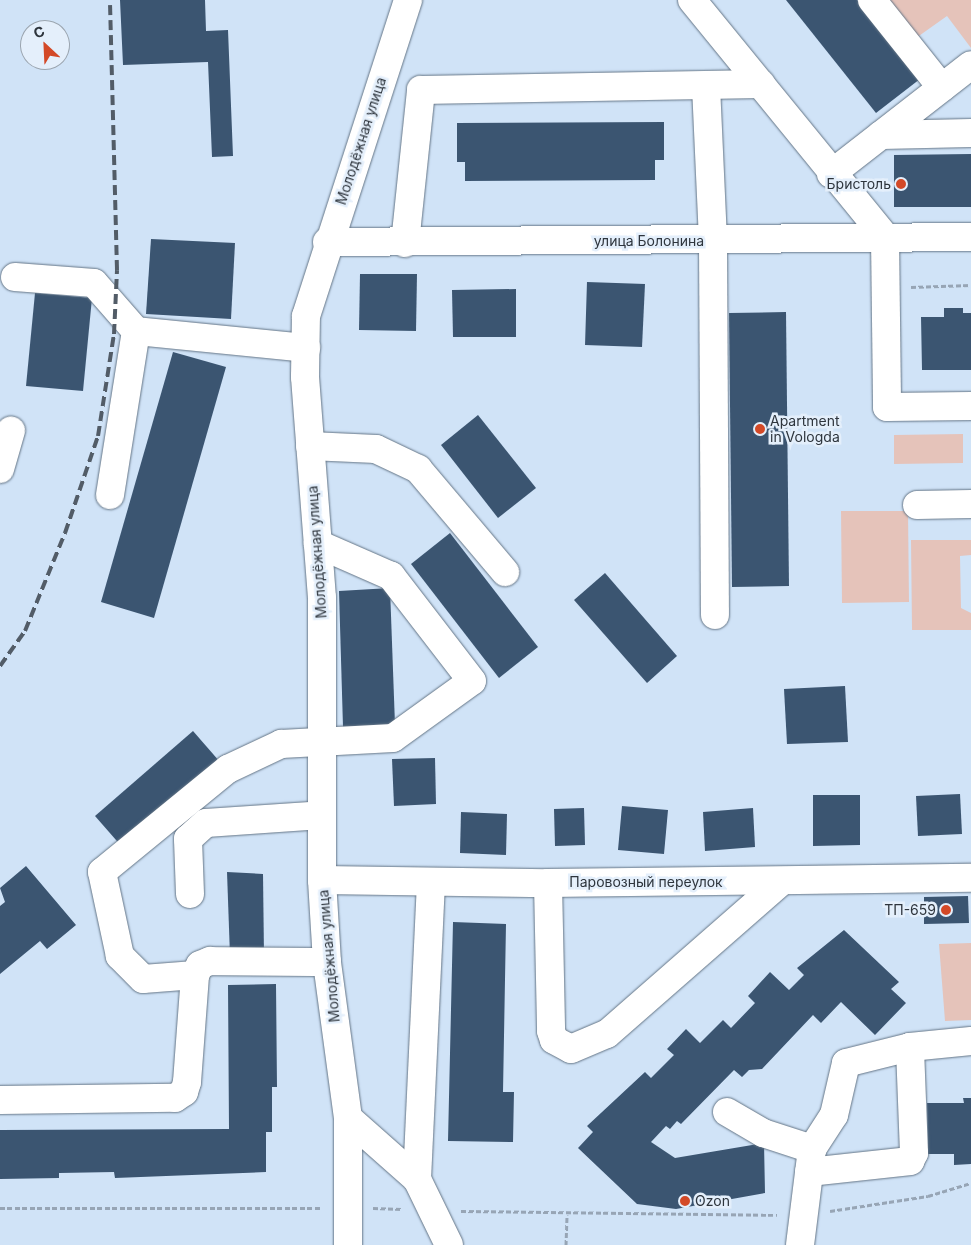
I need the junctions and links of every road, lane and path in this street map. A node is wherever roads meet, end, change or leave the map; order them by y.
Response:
1 (408, 0) edge
2 (692, 0) edge
3 (872, 0) edge
4 (971, 65) edge
5 (761, 84) junction
6 (706, 86) junction
7 (942, 88) junction
8 (971, 133) edge
9 (881, 135) junction
10 (831, 174) junction
11 (885, 237) junction
12 (971, 237) edge
13 (713, 241) junction
14 (327, 242) junction
15 (405, 243) junction
16 (15, 277) dead end
17 (971, 284) edge
18 (885, 287) junction
19 (136, 331) junction
20 (306, 348) junction
21 (971, 406) edge
22 (11, 430) dead end
23 (310, 446) junction
24 (0, 470) edge
25 (110, 495) dead end
26 (917, 504) dead end
27 (971, 504) edge
28 (318, 544) junction
29 (505, 572) dead end
30 (715, 614) dead end
31 (322, 743) junction
32 (322, 815) junction
33 (971, 878) edge
34 (322, 880) junction
35 (782, 881) junction
36 (431, 882) junction
37 (548, 883) junction
38 (190, 894) dead end
39 (327, 962) junction
40 (194, 975) junction
41 (971, 1041) edge
42 (910, 1048) junction
43 (0, 1100) edge
44 (727, 1112) dead end
45 (348, 1118) junction
46 (810, 1161) junction
47 (417, 1179) junction
48 (971, 1183) edge
49 (0, 1208) edge
50 (348, 1208) junction
51 (432, 1210) junction
52 (567, 1215) junction
53 (801, 1215) junction
54 (348, 1245) edge
55 (449, 1245) edge
56 (566, 1245) edge
57 (800, 1245) edge

1 - 14 street, Молодёжная улица
2 - 5 street
3 - 7 street
4 - 7 street
5 - 6 street
5 - 10 street
6 - 13 street
6 - 15 street
7 - 9 street
8 - 9 street
9 - 10 street
10 - 11 street
11 - 12 street, улица Болонина
11 - 13 street, улица Болонина
11 - 18 street
13 - 15 street, улица Болонина
13 - 30 street
14 - 15 street, улица Болонина
14 - 20 street, Молодёжная улица
16 - 19 street
17 - 18 path
18 - 21 street
19 - 20 street
19 - 25 street
20 - 23 street, Молодёжная улица
22 - 24 street
23 - 28 street, Молодёжная улица
23 - 29 street
26 - 27 street
28 - 31 street, Молодёжная улица
28 - 31 street
31 - 32 street, Молодёжная улица
31 - 40 street
32 - 34 street, Молодёжная улица
32 - 38 street
33 - 35 street, Паровозный переулок
34 - 36 street, Паровозный переулок
34 - 39 street, Молодёжная улица
35 - 37 street, Паровозный переулок
35 - 37 street
36 - 37 street, Паровозный переулок
36 - 47 street
39 - 40 street
39 - 45 street, Молодёжная улица
40 - 43 street
41 - 42 street
42 - 46 street
42 - 46 street
44 - 46 street
45 - 47 street
45 - 50 street, Молодёжная улица
46 - 53 street
47 - 51 street
48 - 53 path
49 - 50 path
50 - 51 path
50 - 54 street, Молодёжная улица
51 - 52 path
51 - 55 street
52 - 53 path
52 - 56 path
53 - 57 street

